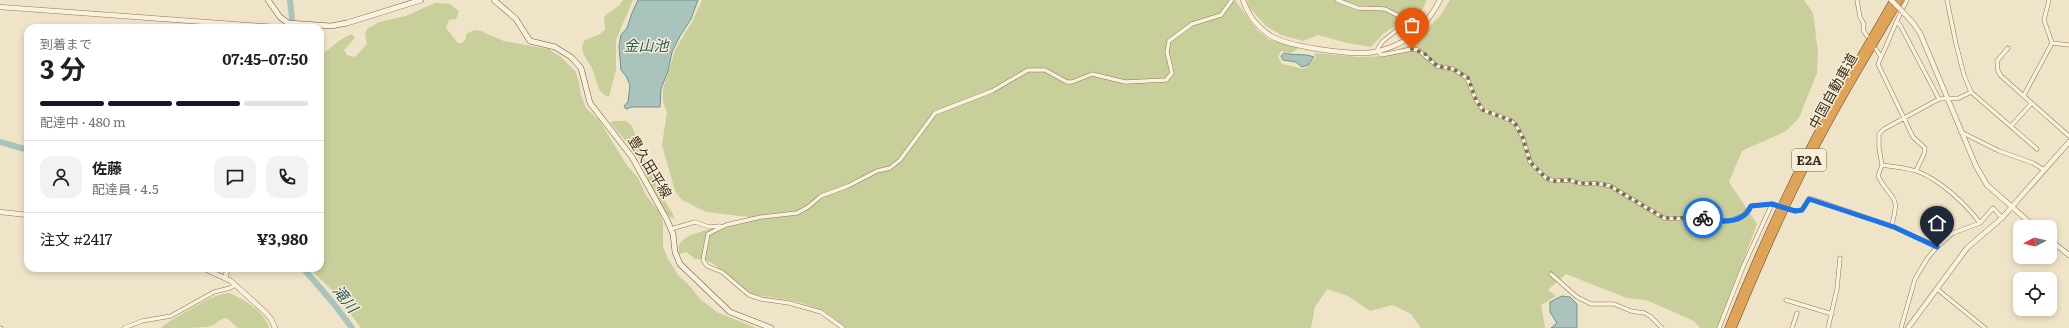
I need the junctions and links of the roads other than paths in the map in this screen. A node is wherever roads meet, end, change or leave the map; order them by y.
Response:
1 (268, 0) edge
2 (494, 0) edge
3 (1232, 0) edge
4 (1243, 0) edge
5 (1337, 0) edge
6 (1440, 0) edge
7 (1857, 0) edge
8 (1892, 0) edge
9 (1900, 0) edge
10 (1908, 0) edge
11 (1947, 0) edge
12 (2049, 0) edge
13 (417, 1) edge
14 (0, 7) edge
15 (1896, 22) junction
16 (274, 24) edge
17 (289, 24) edge
18 (324, 26) edge
19 (1867, 36) dead end
20 (2052, 43) junction
21 (2069, 45) edge
22 (2008, 48) dead end
23 (1876, 49) dead end
24 (1378, 51) junction
25 (1881, 57) junction
26 (1971, 92) junction
27 (2024, 95) junction
28 (1948, 98) junction
29 (1939, 99) junction
30 (2032, 103) junction
31 (1904, 119) junction
32 (2012, 126) junction
33 (1961, 132) junction
34 (2069, 136) edge
35 (2069, 142) edge
36 (2037, 149) dead end
37 (1882, 165) junction
38 (2044, 170) junction
39 (1916, 171) junction
40 (1772, 204) junction
41 (2012, 208) junction
42 (0, 212) edge
43 (24, 215) edge
44 (2002, 218) junction
45 (2027, 220) edge
46 (1980, 224) junction
47 (721, 226) junction
48 (1891, 227) junction
49 (671, 229) junction
50 (2057, 246) edge
51 (1937, 247) junction
52 (2069, 255) edge
53 (1840, 258) dead end
54 (212, 272) edge
55 (227, 272) edge
56 (1551, 274) dead end
57 (225, 278) junction
58 (235, 285) junction
59 (1937, 289) junction
60 (1786, 300) dead end
61 (1797, 313) dead end
62 (1832, 314) junction
63 (124, 328) edge
64 (275, 328) edge
65 (771, 328) edge
66 (843, 328) edge
67 (1662, 328) edge
68 (1719, 328) edge
69 (1728, 328) edge
70 (1733, 328) edge
71 (1792, 328) edge
72 (1828, 328) edge
73 (1901, 328) edge
74 (1908, 328) edge
75 (1985, 328) edge

1 - 17 main road
2 - 49 main road, 豊久田平線
3 - 47 street
4 - 24 street
5 - 24 street
6 - 24 street
7 - 19 street
8 - 28 street, bridge
8 - 69 highway, 中国自動車道 / E2A
9 - 70 highway, 中国自動車道 / E2A
10 - 15 street
11 - 26 street
12 - 20 street
13 - 18 main road
14 - 16 street
15 - 25 street
15 - 29 street
20 - 21 street
20 - 27 street
22 - 27 street
23 - 25 street
24 - 40 street
25 - 31 street
26 - 28 street
26 - 32 street
27 - 30 street
28 - 29 street
28 - 33 street
29 - 31 street
30 - 32 street
30 - 34 street
31 - 37 street
31 - 39 street
32 - 36 street
33 - 38 street
33 - 41 street
35 - 38 street
37 - 39 street
37 - 48 street
38 - 41 street
39 - 46 street
40 - 48 street, bridge
40 - 68 street
41 - 44 street
41 - 45 street
42 - 43 street
44 - 46 street
44 - 59 street
46 - 51 street
47 - 49 street
47 - 66 street
48 - 51 street
49 - 65 main road, 豊久田平線
50 - 52 street
51 - 73 street
53 - 62 street
54 - 57 street
55 - 57 street
56 - 67 street
57 - 58 street
58 - 63 street
58 - 64 street
59 - 74 street
59 - 75 street
60 - 62 street
61 - 71 street
62 - 72 street

